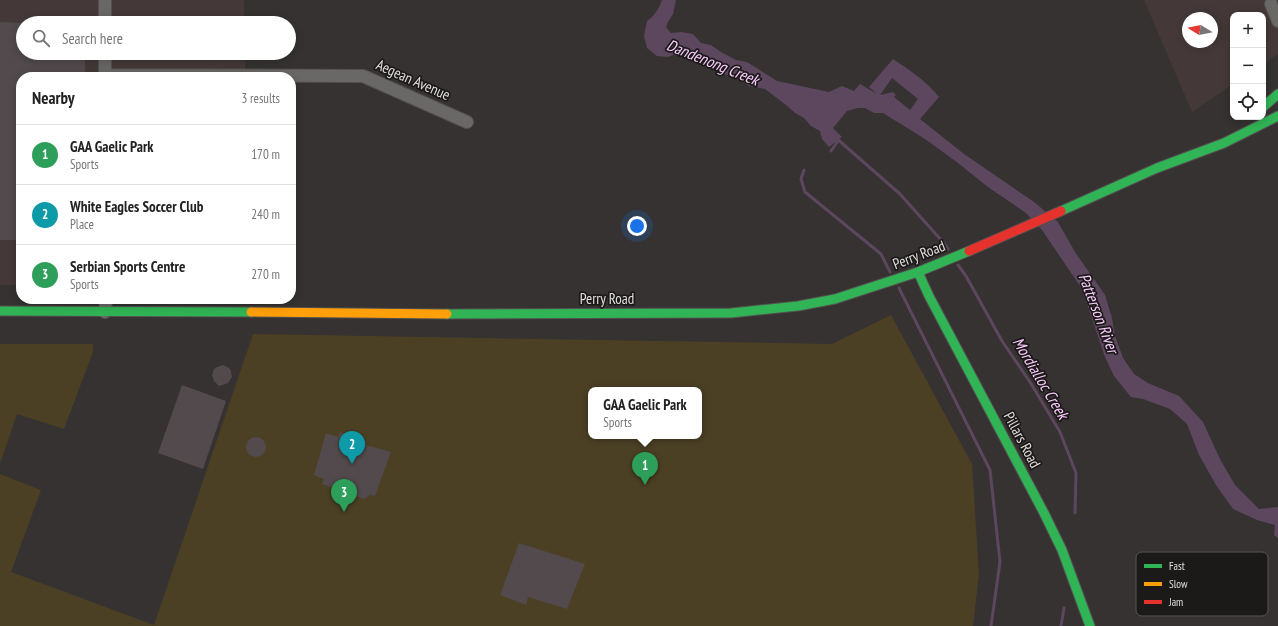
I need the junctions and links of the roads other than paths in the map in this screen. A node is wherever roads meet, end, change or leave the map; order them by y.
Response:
1 (105, 0) edge
2 (1272, 6) edge
3 (105, 16) edge
4 (1278, 21) edge
5 (105, 60) edge
6 (105, 72) edge
7 (296, 76) edge
8 (1278, 94) edge
9 (1266, 104) edge
10 (1278, 104) edge
11 (1266, 110) edge
12 (1278, 116) edge
13 (467, 122) dead end
14 (1218, 136) dead end
15 (1184, 157) junction
16 (918, 272) junction
17 (56, 304) edge
18 (106, 304) edge
19 (134, 304) edge
20 (0, 312) edge
21 (42, 312) junction
22 (105, 312) junction
23 (148, 312) junction
24 (1090, 626) edge

1 - 3 street
2 - 4 street
5 - 6 street
7 - 13 street, Aegean Avenue
8 - 9 main road
10 - 11 main road
12 - 15 main road, Perry Road
14 - 15 main road, Perry Road
15 - 16 main road, Perry Road
16 - 23 main road, Perry Road
16 - 24 main road, Pillars Road
17 - 21 main road
18 - 22 street
19 - 23 main road
20 - 21 main road, Perry Road
21 - 22 main road, Perry Road
22 - 23 main road, Perry Road

